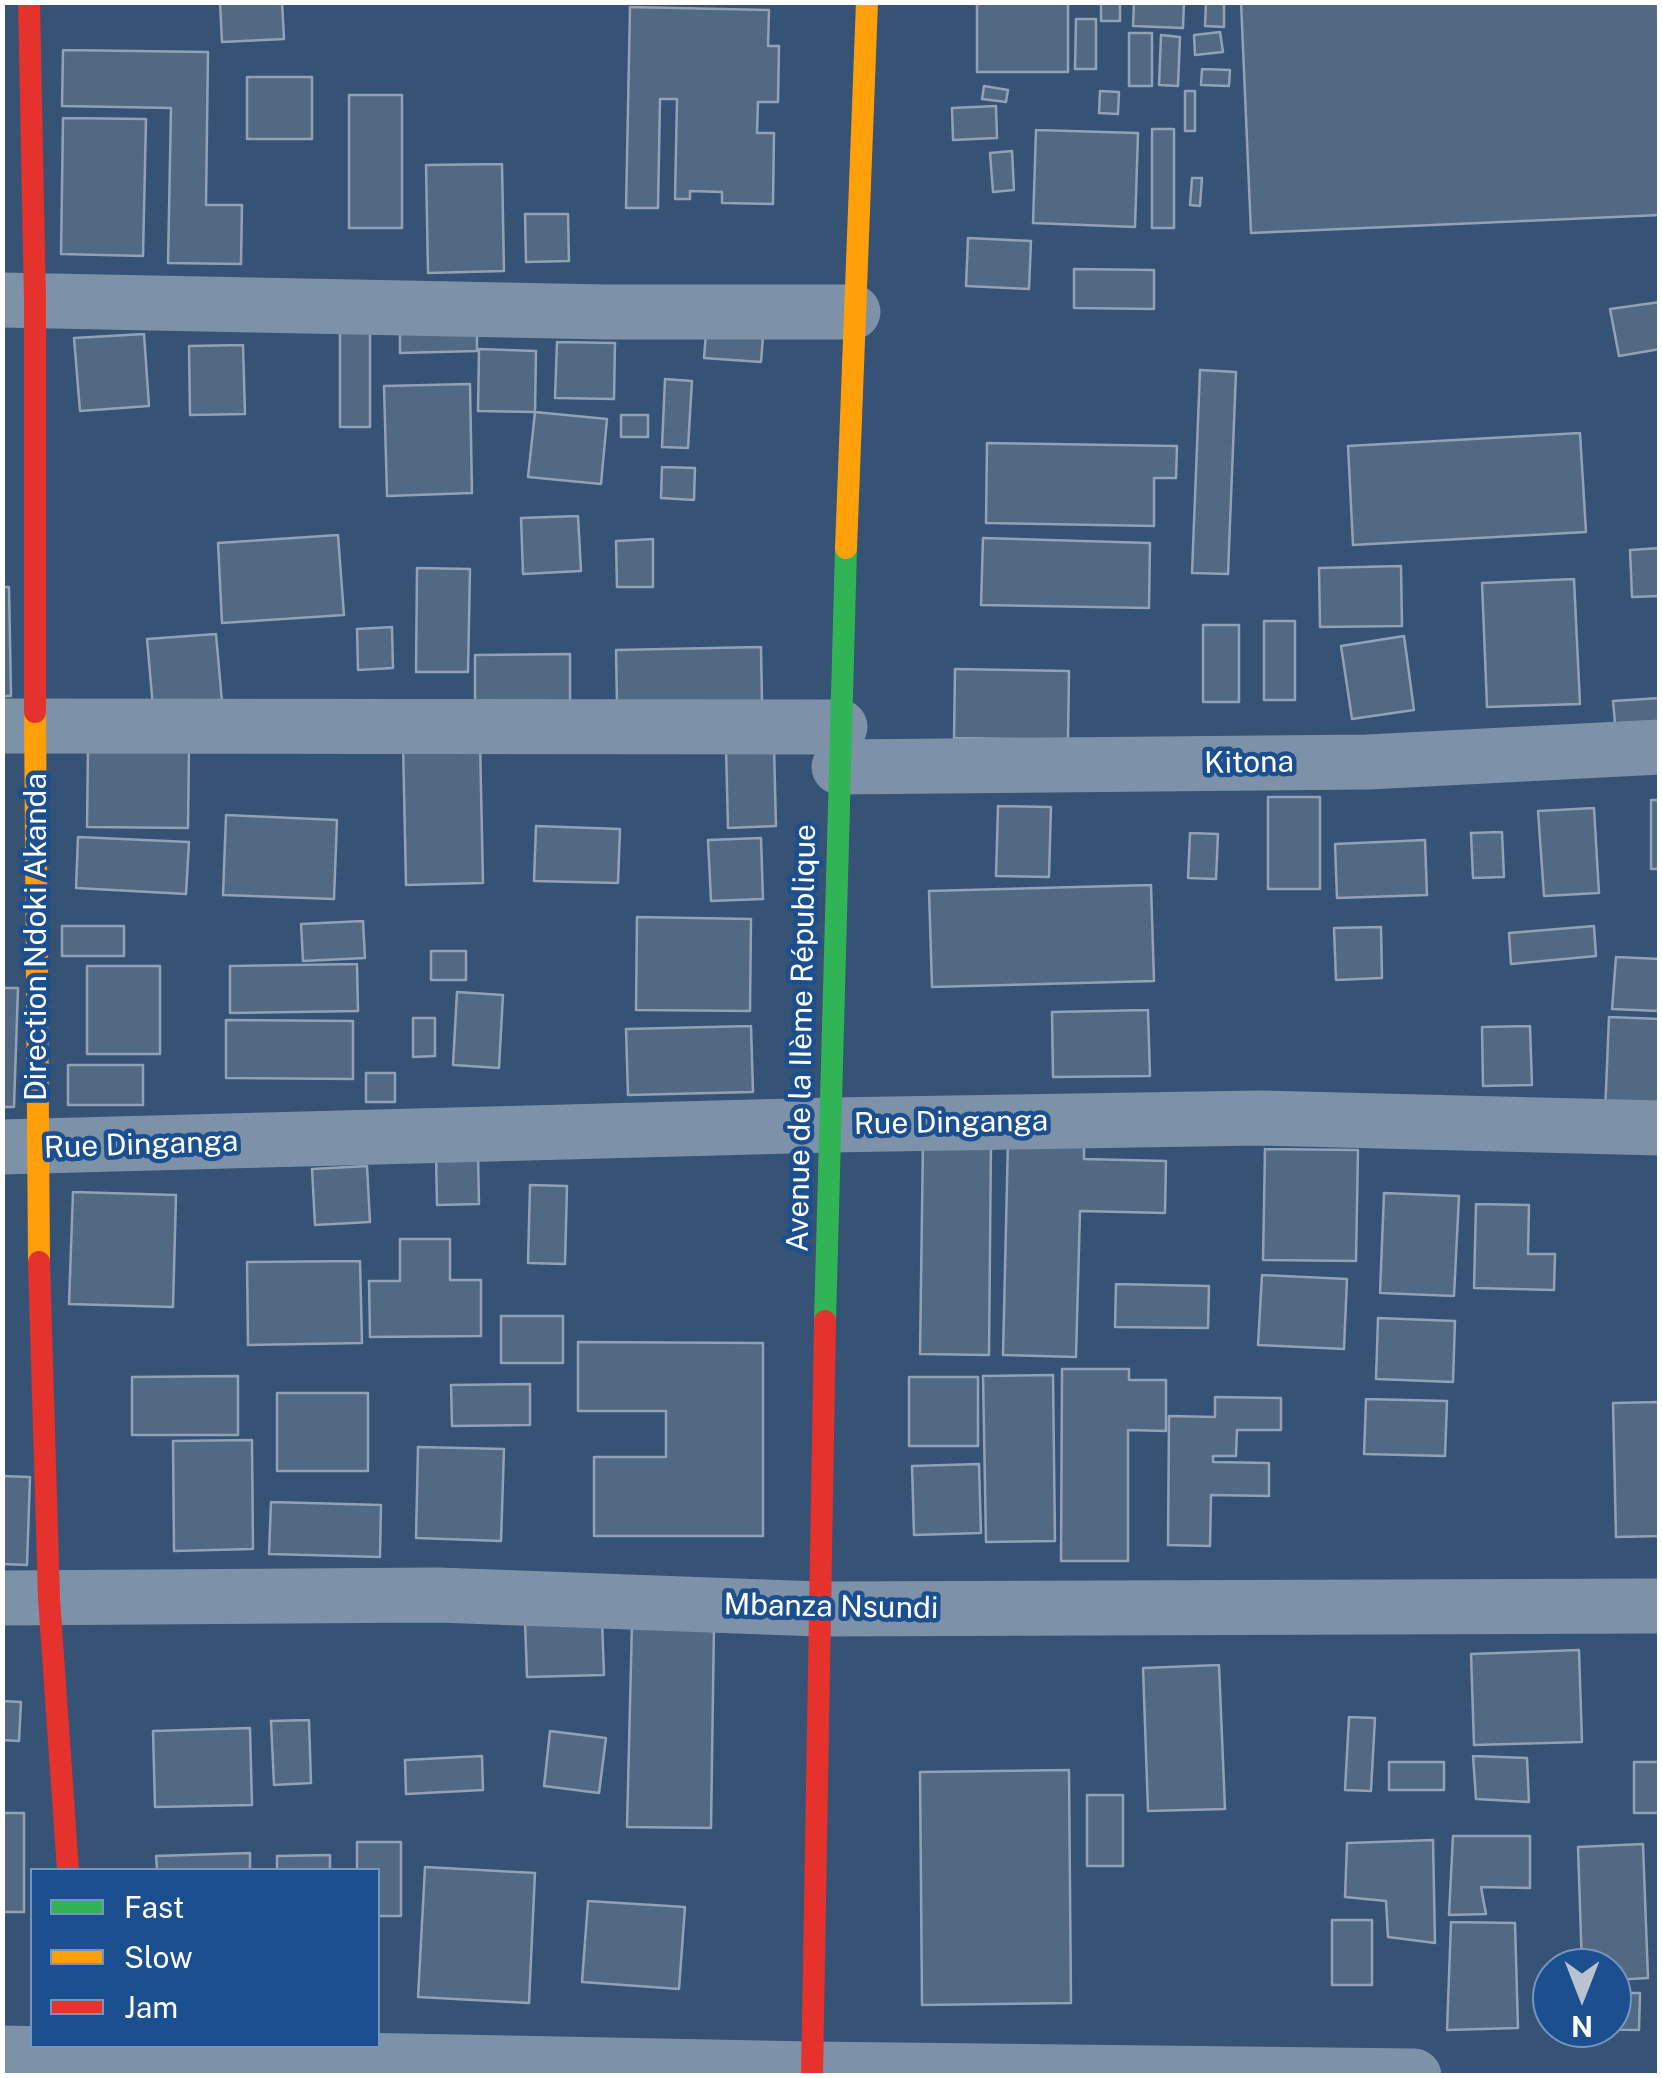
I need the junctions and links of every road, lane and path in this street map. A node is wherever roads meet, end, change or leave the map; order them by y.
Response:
1 (29, 2) edge
2 (867, 2) edge
3 (19, 301) edge
4 (853, 312) junction
5 (20, 726) edge
6 (839, 747) junction
7 (1660, 748) edge
8 (828, 1125) junction
9 (1660, 1128) edge
10 (20, 1148) edge
11 (26, 1598) edge
12 (1660, 1606) edge
13 (819, 1609) junction
14 (68, 1868) edge
15 (2, 2053) edge
16 (80, 2058) edge
17 (812, 2072) edge
18 (1414, 2076) edge

1 - 3 street, Direction Ndoki Akanda
2 - 4 street, Avenue de la IIème République
3 - 4 street
3 - 5 street, Direction Ndoki Akanda
4 - 6 street, Avenue de la IIème République
5 - 6 street, Kitona
5 - 10 street, Direction Ndoki Akanda
6 - 7 street, Kitona
6 - 8 street, Avenue de la IIème République
8 - 9 street, Rue Dinganga
8 - 10 street, Rue Dinganga
8 - 13 street, Avenue de la IIème République
10 - 11 street, Direction Ndoki Akanda
11 - 13 street, Mbanza Nsundi
11 - 14 street, Direction Ndoki Akanda
12 - 13 street, Mbanza Nsundi
13 - 17 street, Avenue de la IIème République
15 - 16 street
16 - 17 street
17 - 18 street

